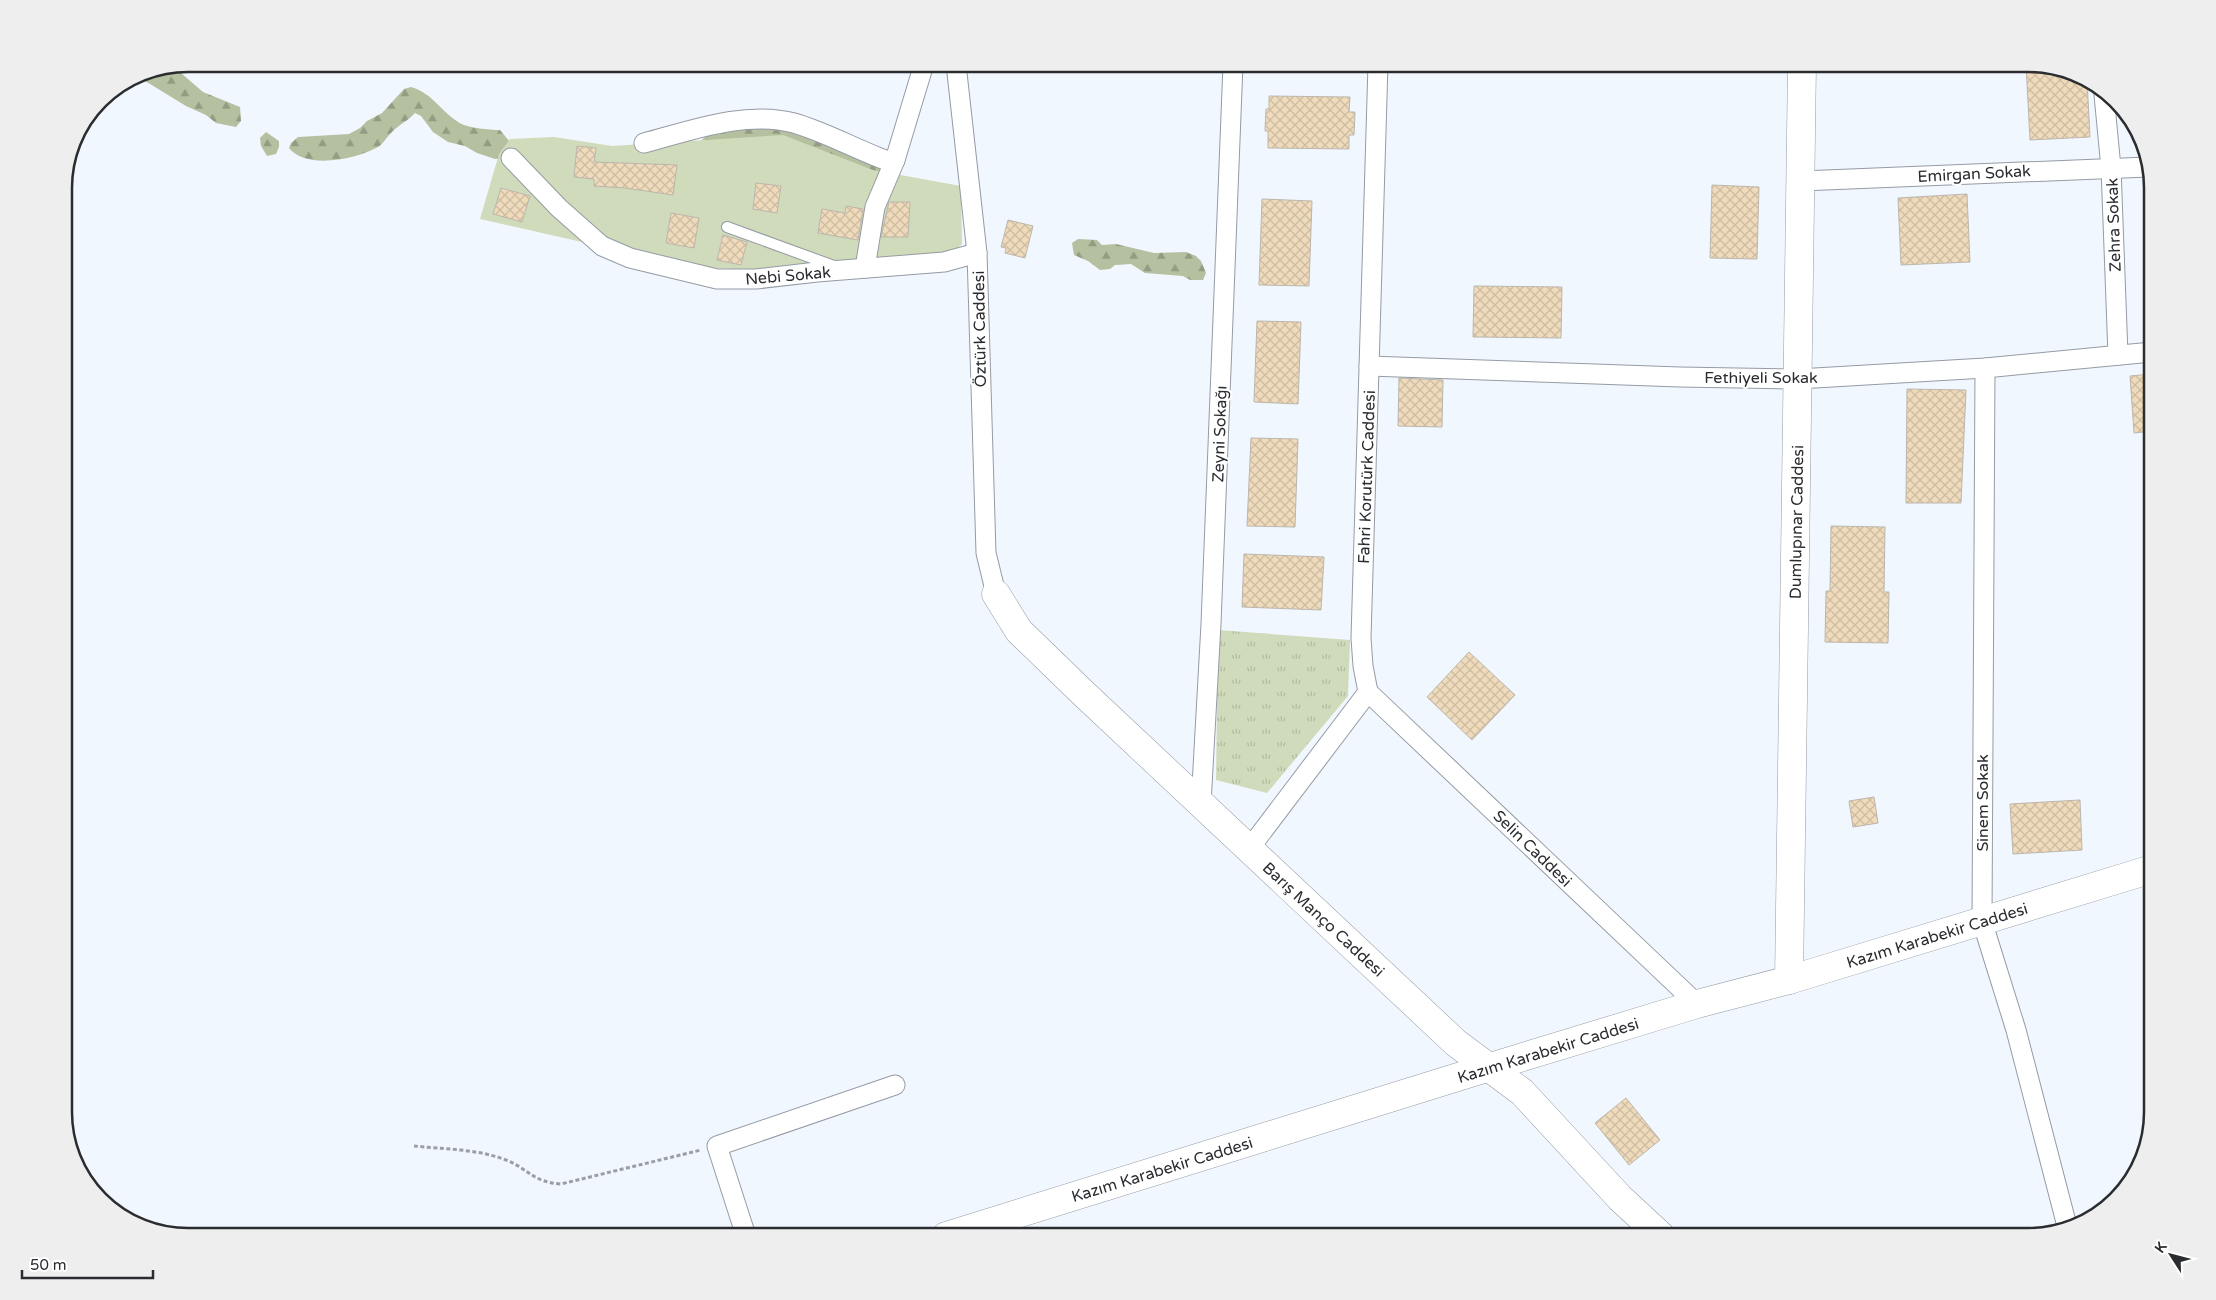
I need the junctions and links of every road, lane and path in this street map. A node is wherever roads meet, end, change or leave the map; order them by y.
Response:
1 (1233, 72) edge
2 (1378, 72) edge
3 (1802, 72) edge
4 (921, 73) edge
5 (957, 73) edge
6 (2105, 102) edge
7 (644, 143) dead end
8 (512, 158) dead end
9 (895, 160) junction
10 (2141, 167) edge
11 (2111, 168) junction
12 (1801, 181) junction
13 (727, 227) dead end
14 (977, 253) junction
15 (865, 268) junction
16 (844, 270) junction
17 (2143, 353) edge
18 (2118, 355) junction
19 (1369, 366) junction
20 (1985, 368) junction
21 (1798, 379) junction
22 (996, 594) joint
23 (1368, 692) junction
24 (1201, 804) junction
25 (1249, 849) junction
26 (2144, 872) edge
27 (1982, 921) junction
28 (1789, 980) junction
29 (1697, 1004) junction
30 (1490, 1067) junction
31 (895, 1085) dead end
32 (414, 1146) dead end
33 (716, 1146) junction
34 (2066, 1221) edge
35 (743, 1228) edge
36 (972, 1228) edge
37 (1652, 1228) edge

1 - 24 street, Zeyni Sokağı
2 - 19 street, Fahri Korutürk Caddesi
3 - 12 street, Dumlupınar Caddesi
4 - 9 street
5 - 14 street, Öztürk Caddesi
6 - 11 street, Zehra Sokak
7 - 9 street
8 - 16 street, Nebi Sokak
9 - 15 street
10 - 11 street, Emirgan Sokak
11 - 12 street, Emirgan Sokak
11 - 18 street, Zehra Sokak
12 - 21 street, Dumlupınar Caddesi
13 - 16 lane
14 - 15 street, Nebi Sokak
14 - 22 street, Öztürk Caddesi
15 - 16 street, Nebi Sokak
17 - 18 street, Fethiyeli Sokak
18 - 20 street, Fethiyeli Sokak
19 - 21 street, Fethiyeli Sokak
19 - 23 street, Fahri Korutürk Caddesi
20 - 21 street, Fethiyeli Sokak
20 - 27 street, Sinem Sokak
21 - 28 street, Dumlupınar Caddesi
22 - 24 street, Barış Manço Caddesi
23 - 25 street
23 - 29 street, Selin Caddesi
24 - 25 street, Barış Manço Caddesi
25 - 30 street, Barış Manço Caddesi
26 - 27 street, Kazım Karabekir Caddesi
27 - 28 street, Kazım Karabekir Caddesi
27 - 34 street, Sinem Sokak
28 - 29 street, Kazım Karabekir Caddesi
29 - 30 street, Kazım Karabekir Caddesi
30 - 36 street, Kazım Karabekir Caddesi
30 - 37 street, Barış Manço Caddesi
31 - 33 street
32 - 33 path
33 - 35 street

